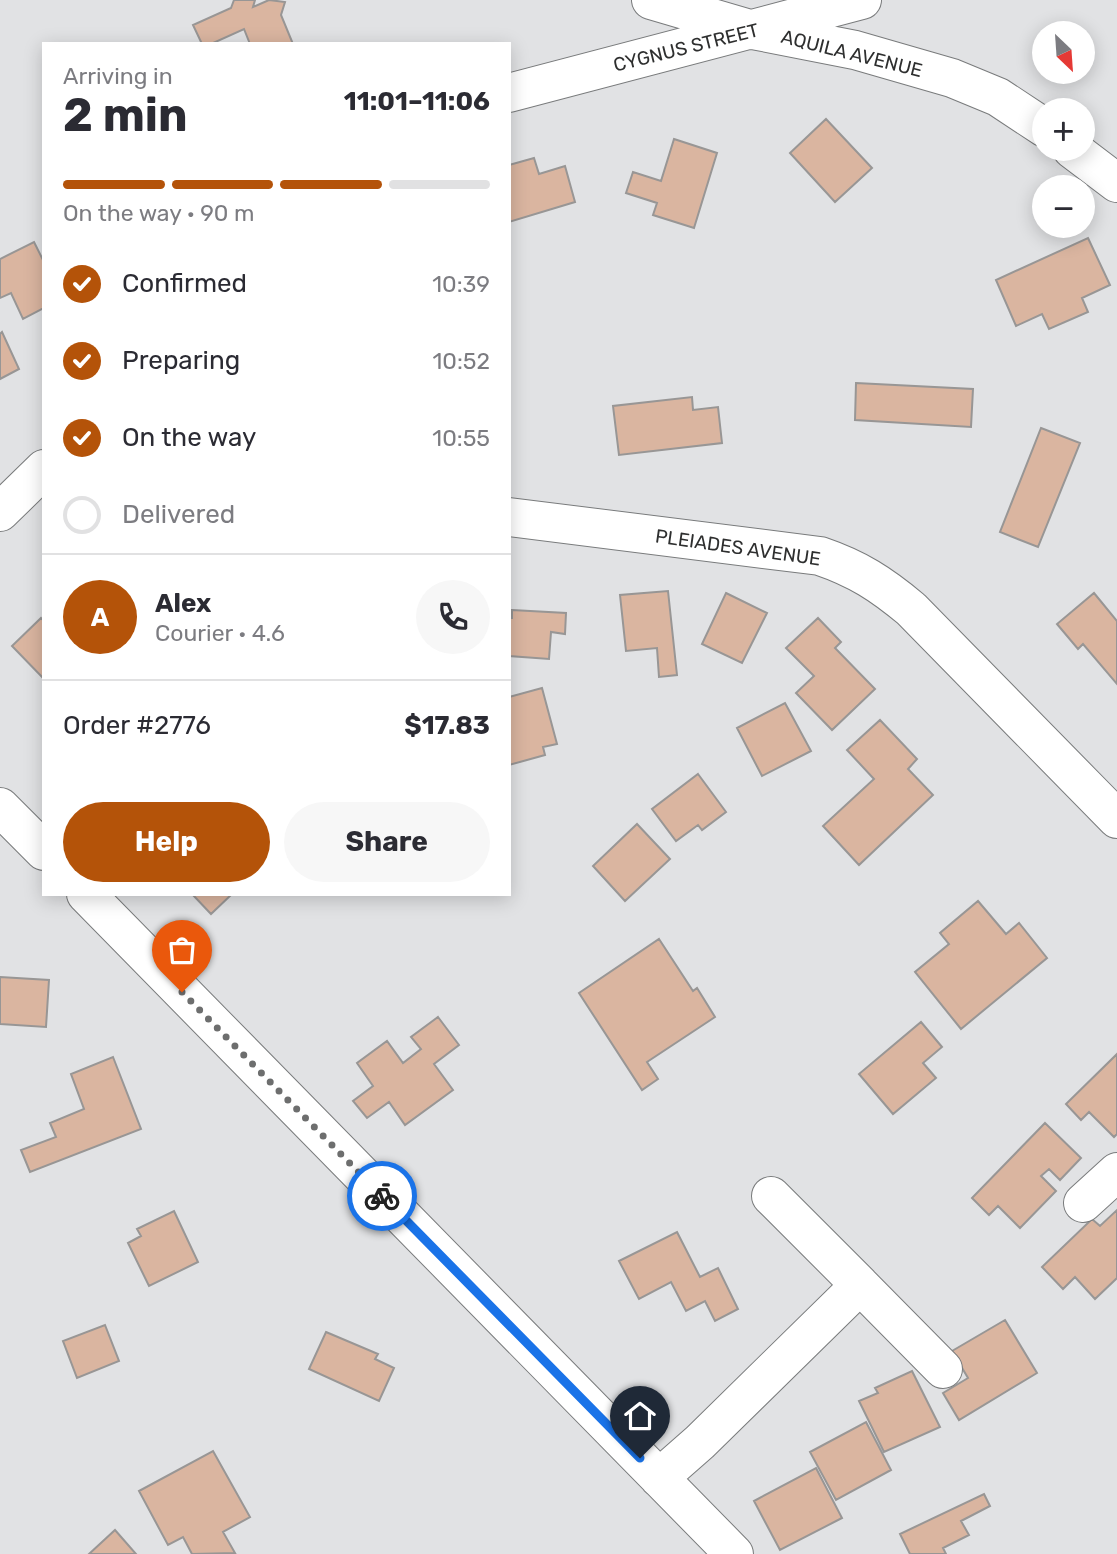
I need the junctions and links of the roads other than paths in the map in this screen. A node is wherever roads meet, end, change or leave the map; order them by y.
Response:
1 (651, 0) edge
2 (862, 0) edge
3 (753, 30) junction
4 (511, 92) edge
5 (1032, 119) edge
6 (1088, 161) edge
7 (1117, 183) edge
8 (42, 472) edge
9 (0, 512) edge
10 (511, 517) edge
11 (0, 807) edge
12 (1117, 819) edge
13 (42, 849) edge
14 (88, 896) edge
15 (1117, 1172) edge
16 (771, 1196) dead end
17 (1083, 1203) dead end
18 (860, 1285) junction
19 (943, 1369) dead end
20 (659, 1478) junction
21 (734, 1554) edge

1 - 3 street, AQUILA AVENUE
2 - 3 street, CYGNUS STREET
3 - 4 street, CYGNUS STREET
3 - 5 street, AQUILA AVENUE
6 - 7 street
8 - 9 street
10 - 12 street, PLEIADES AVENUE
11 - 13 street
14 - 20 street
15 - 17 street
16 - 18 street
18 - 19 street
18 - 20 street
20 - 21 street

